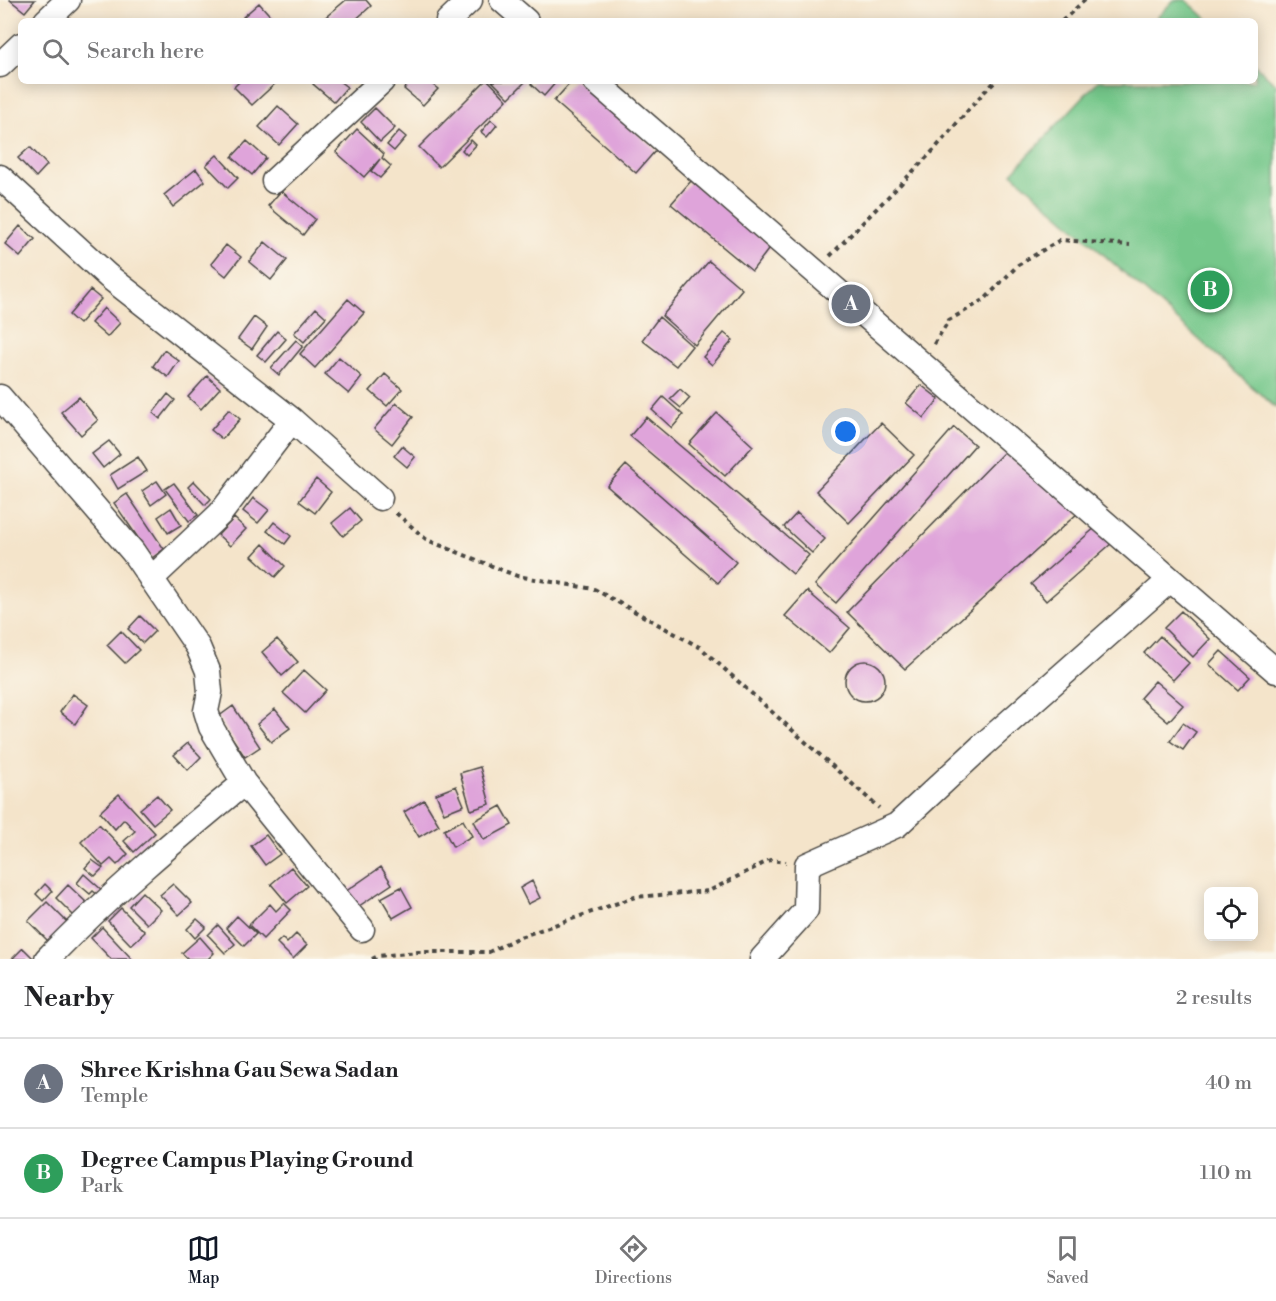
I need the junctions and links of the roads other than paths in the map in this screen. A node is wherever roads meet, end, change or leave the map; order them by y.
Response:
1 (69, 0) edge
2 (470, 0) edge
3 (502, 0) edge
4 (49, 18) edge
5 (451, 18) edge
6 (523, 18) edge
7 (18, 48) edge
8 (0, 65) edge
9 (379, 84) edge
10 (598, 84) edge
11 (0, 177) edge
12 (274, 181) dead end
13 (0, 397) edge
14 (292, 420) junction
15 (380, 498) road end
16 (151, 579) junction
17 (1170, 580) junction
18 (1276, 671) edge
19 (244, 783) junction
20 (362, 929) dead end
21 (47, 959) edge
22 (762, 959) edge

1 - 4 street
2 - 5 street
3 - 6 street
7 - 8 street
9 - 12 street
10 - 17 street
11 - 14 street
13 - 16 street
14 - 15 street
14 - 16 street
16 - 19 street
17 - 18 street
17 - 22 street
19 - 20 street
19 - 21 street

